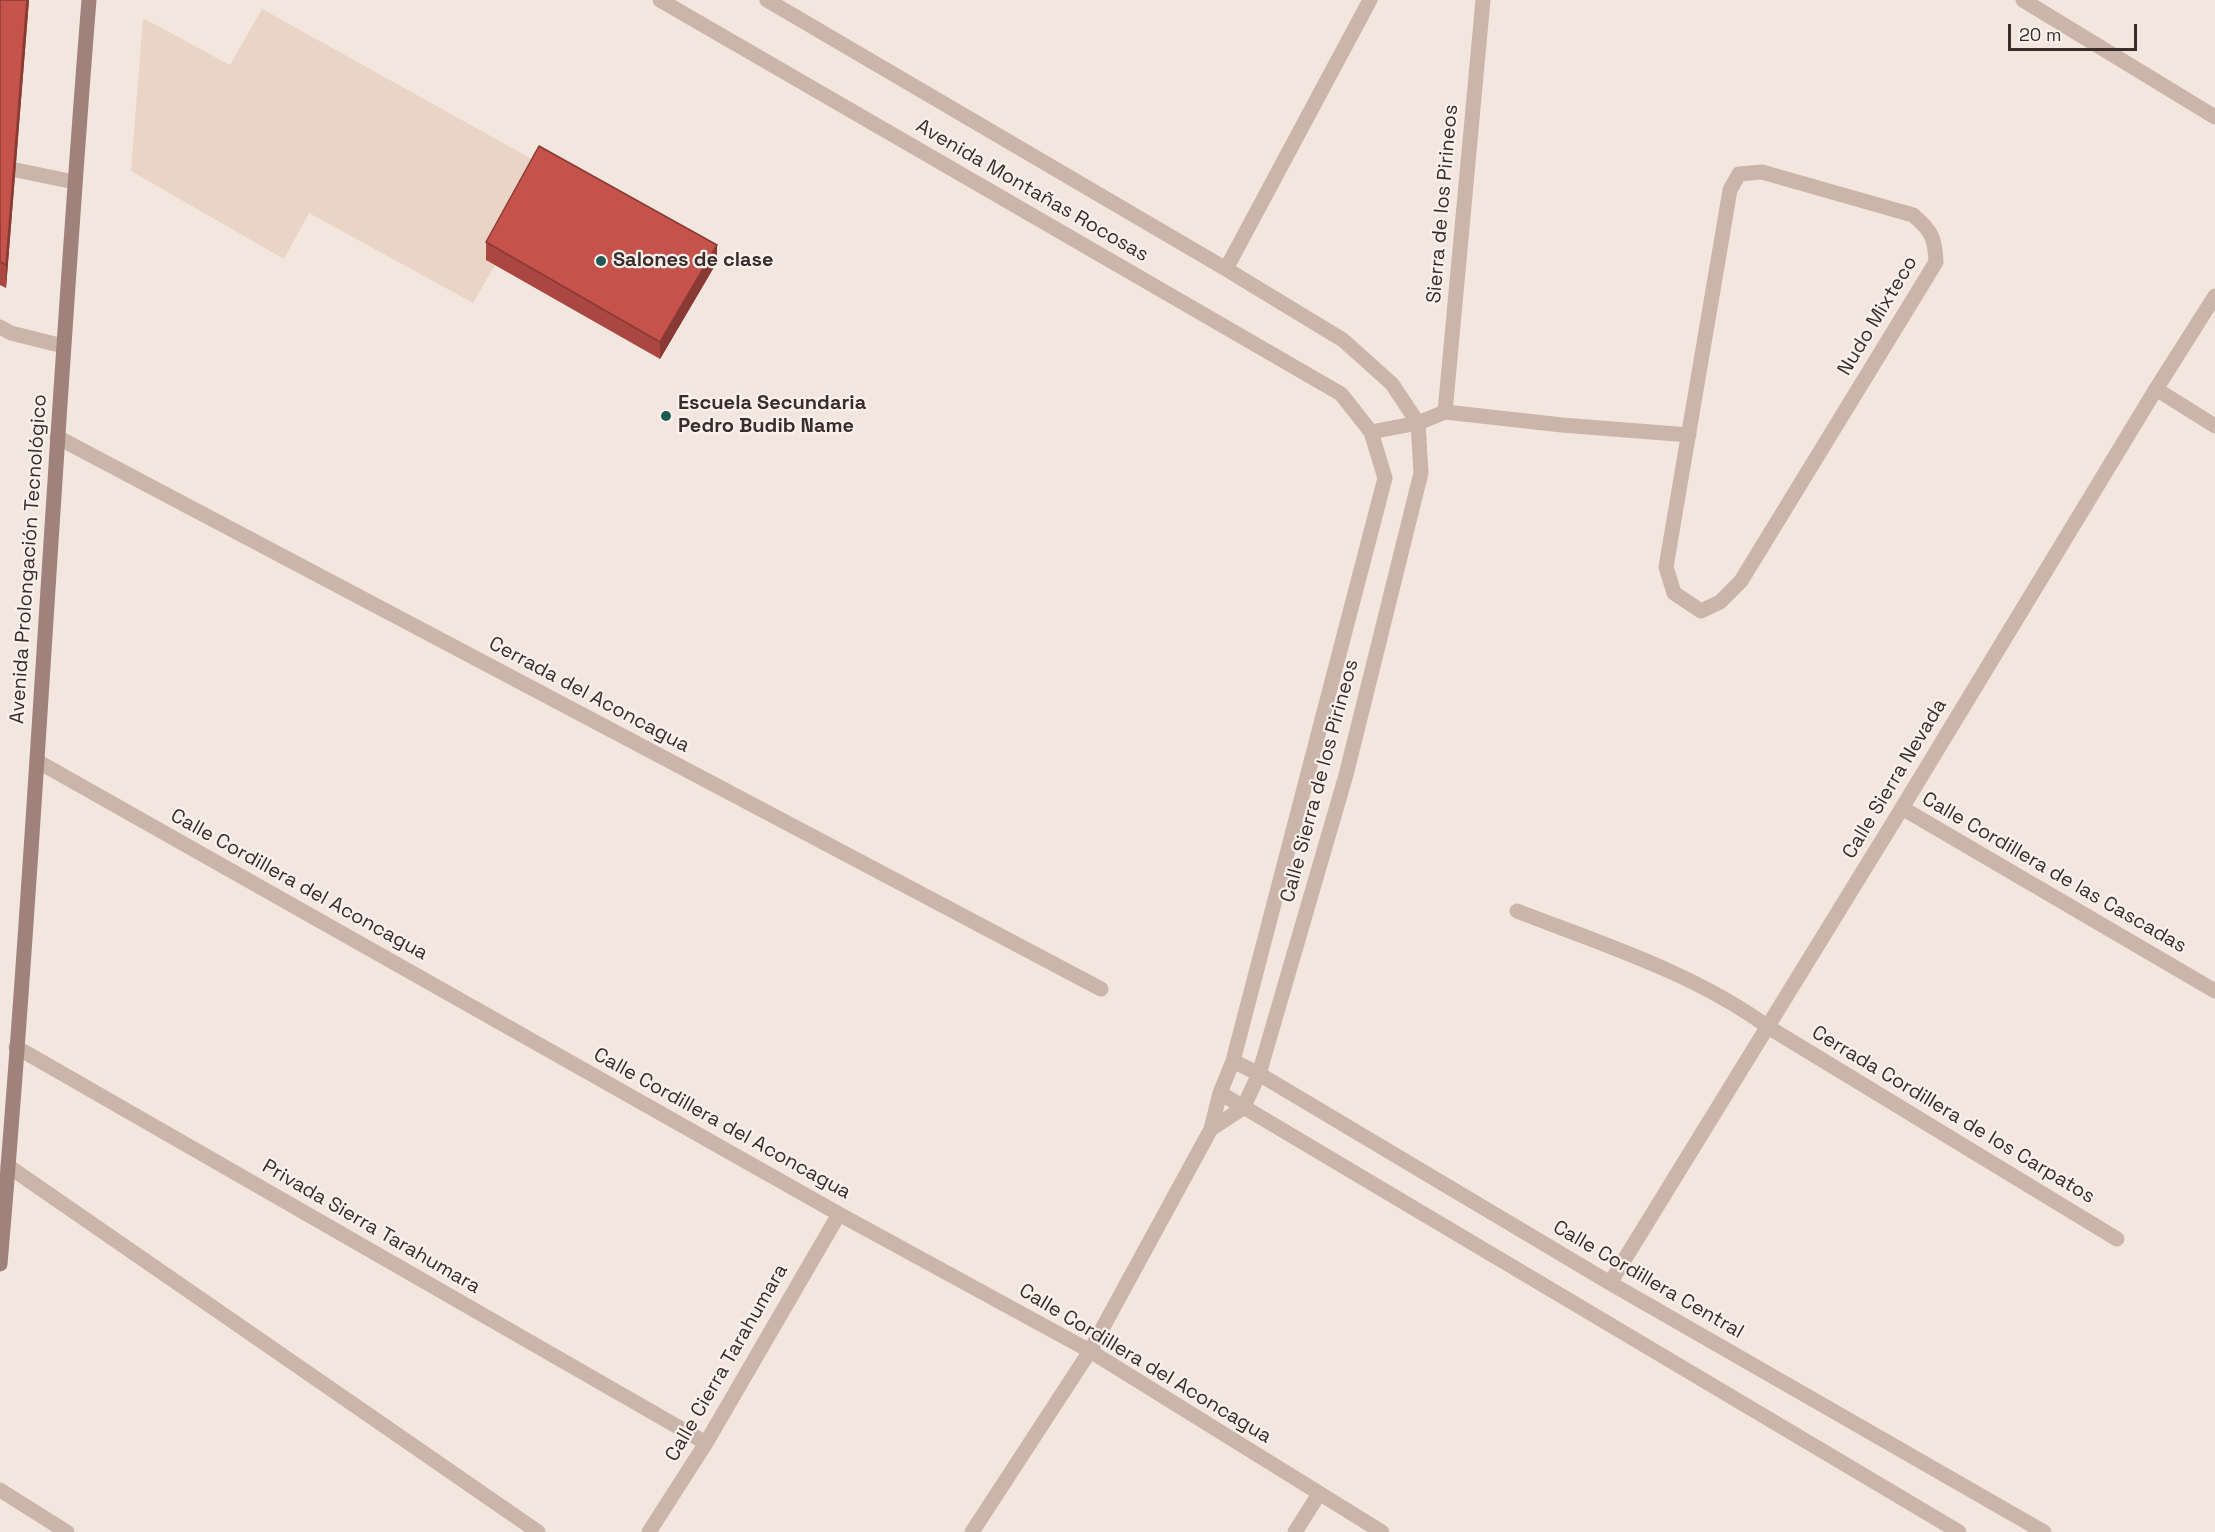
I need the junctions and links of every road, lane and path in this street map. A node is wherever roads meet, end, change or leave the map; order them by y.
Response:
1 (89, 0) edge
2 (660, 0) edge
3 (767, 0) edge
4 (1483, 0) edge
5 (2023, 0) edge
6 (1364, 2) edge
7 (2215, 117) edge
8 (0, 165) edge
9 (74, 182) junction
10 (1226, 269) junction
11 (2215, 296) edge
12 (0, 327) edge
13 (63, 346) junction
14 (2156, 389) junction
15 (1445, 412) junction
16 (1418, 423) junction
17 (2215, 426) edge
18 (1371, 432) junction
19 (1689, 435) junction
20 (57, 437) junction
21 (37, 761) junction
22 (1902, 808) junction
23 (1517, 911) dead end
24 (1101, 989) dead end
25 (2215, 992) edge
26 (1768, 1028) junction
27 (16, 1047) junction
28 (1233, 1061) junction
29 (1259, 1074) junction
30 (1220, 1093) junction
31 (1244, 1108) junction
32 (1211, 1129) junction
33 (8, 1166) junction
34 (839, 1214) junction
35 (2117, 1239) dead end
36 (0, 1264) edge
37 (1610, 1283) junction
38 (1090, 1352) junction
39 (706, 1443) junction
40 (0, 1490) edge
41 (1319, 1494) junction
42 (67, 1532) edge
43 (538, 1532) edge
44 (650, 1532) edge
45 (972, 1532) edge
46 (1295, 1532) edge
47 (1382, 1532) edge
48 (1959, 1532) edge
49 (2044, 1532) edge

1 - 9 street, Avenida Prolongación Tecnológico
2 - 18 street, Avenida Montañas Rocosas
3 - 10 street, Avenida Montañas Rocosas
4 - 15 street, Sierra de los Pirineos
5 - 7 street
6 - 10 street
8 - 9 street
9 - 13 street, Avenida Prolongación Tecnológico
10 - 16 street, Avenida Montañas Rocosas
11 - 14 street, Calle Sierra Nevada
12 - 13 street
13 - 20 street, Avenida Prolongación Tecnológico
14 - 17 street
14 - 22 street, Calle Sierra Nevada
15 - 16 street
15 - 19 street
16 - 18 street
16 - 29 street, Calle Sierra de los Pirineos
18 - 28 street, Calle Sierra de los Pirineos
19 - 19 street, Nudo Mixteco
20 - 21 street, Avenida Prolongación Tecnológico
20 - 24 street, Cerrada del Aconcagua
21 - 27 street, Avenida Prolongación Tecnológico
21 - 34 street, Calle Cordillera del Aconcagua
22 - 25 street, Calle Cordillera de las Cascadas
22 - 26 street, Calle Sierra Nevada
23 - 26 street, Cerrada Cordillera de los Carpatos
26 - 35 street, Cerrada Cordillera de los Carpatos
26 - 37 street, Calle Sierra Nevada
27 - 33 street, Avenida Prolongación Tecnológico
27 - 39 street, Privada Sierra Tarahumara
28 - 29 street, Calle Cordillera Central
28 - 30 street, Calle Sierra de los Pirineos
29 - 31 street, Calle Sierra de los Pirineos
29 - 37 street, Calle Cordillera Central
30 - 31 street
30 - 32 street, Calle Sierra de los Pirineos
31 - 32 street, Calle Sierra de los Pirineos
31 - 48 street
32 - 38 street, Calle Sierra de los Pirineos
33 - 36 street, Avenida Prolongación Tecnológico
33 - 43 street
34 - 38 street, Calle Cordillera del Aconcagua
34 - 39 street, Calle Cierra Tarahumara
37 - 49 street, Calle Cordillera Central
38 - 41 street, Calle Cordillera del Aconcagua
38 - 45 street, Calle Sierra de los Pirineos
39 - 44 street, Calle Cierra Tarahumara
40 - 42 street
41 - 46 street
41 - 47 street, Calle Cordillera del Aconcagua

